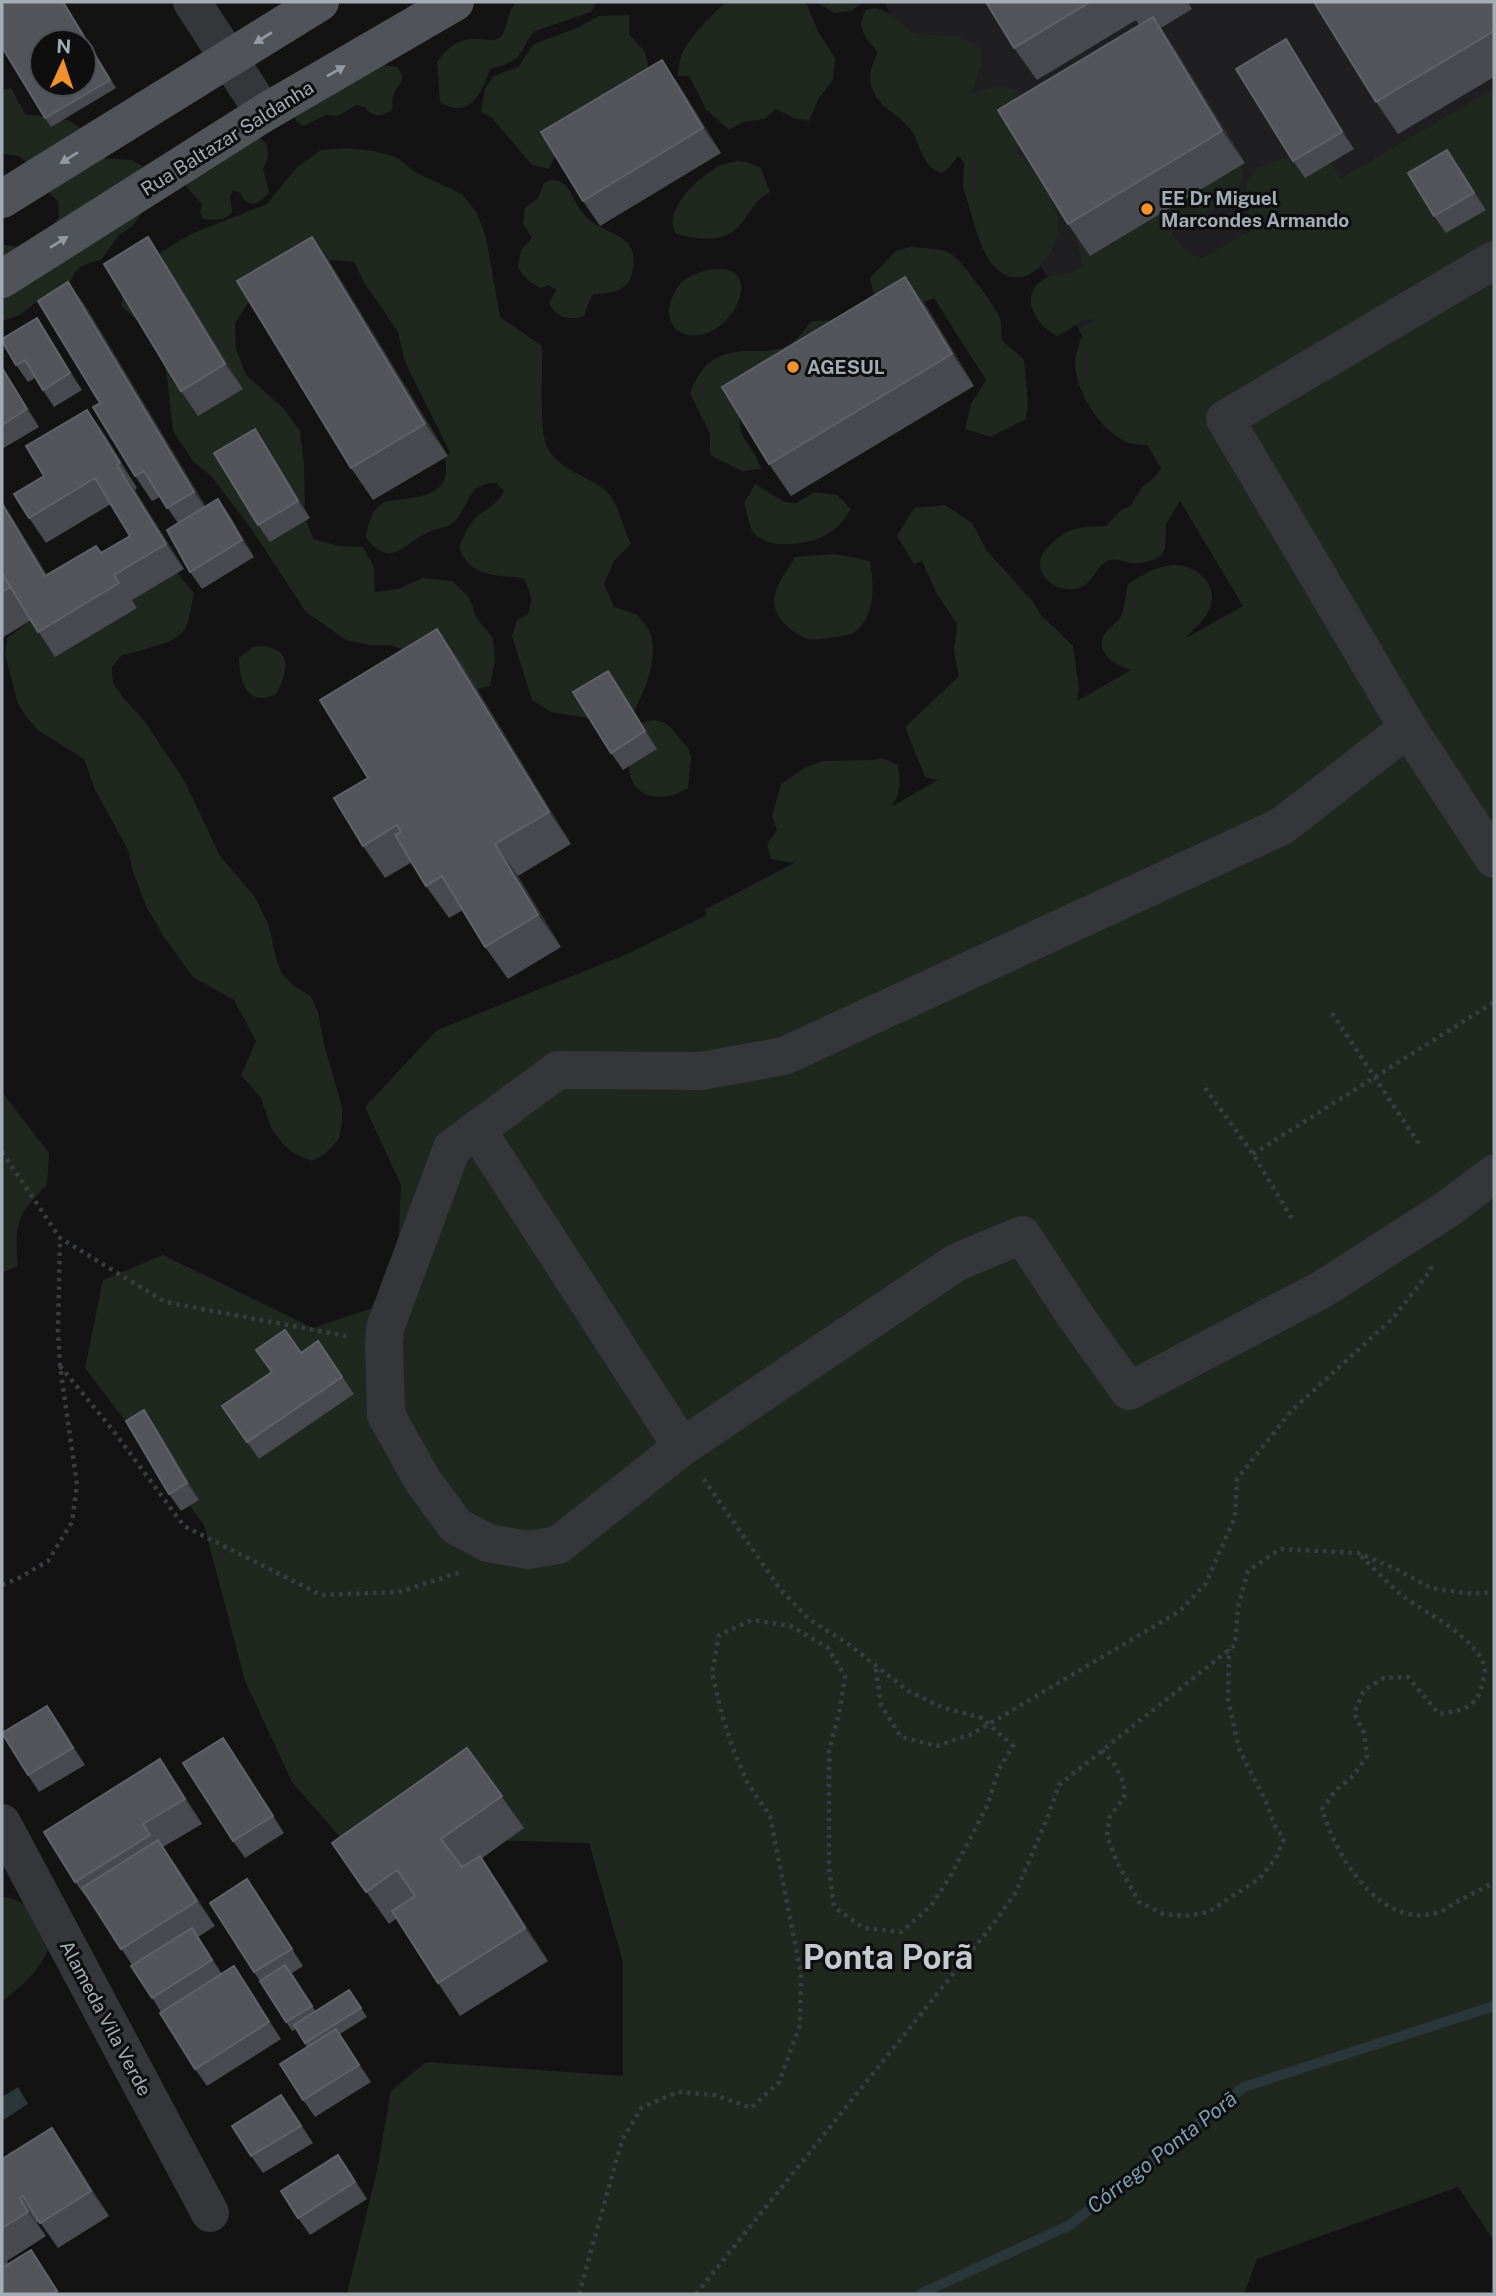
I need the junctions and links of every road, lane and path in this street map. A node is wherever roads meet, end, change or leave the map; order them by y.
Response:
1 (192, 2) edge
2 (320, 2) edge
3 (455, 2) edge
4 (228, 60) junction
5 (264, 113) junction
6 (2, 199) edge
7 (1494, 260) edge
8 (2, 279) edge
9 (1408, 728) junction
10 (1494, 859) edge
11 (1494, 1002) edge
12 (1332, 1013) dead end
13 (1376, 1077) junction
14 (1205, 1088) dead end
15 (477, 1130) junction
16 (1419, 1144) dead end
17 (2, 1152) edge
18 (1253, 1154) junction
19 (1494, 1174) edge
20 (1446, 1210) junction
21 (1294, 1222) dead end
22 (60, 1238) junction
23 (384, 1344) junction
24 (60, 1366) junction
25 (682, 1447) junction
26 (1358, 1553) junction
27 (463, 1571) dead end
28 (2, 1585) edge
29 (1494, 1592) edge
30 (1229, 1649) junction
31 (876, 1668) junction
32 (989, 1724) junction
33 (1102, 1751) junction
34 (2, 1823) edge
35 (1494, 1882) edge
36 (210, 2213) dead end
37 (579, 2294) edge
38 (696, 2294) edge

1 - 4 street
2 -> 4 main road
5 -> 3 main road, Rua Baltazar Saldanha
4 - 5 street
4 -> 6 main road
8 -> 5 main road, Rua Baltazar Saldanha
7 - 9 street
9 - 10 street
9 - 15 street
11 - 13 path
12 - 13 path
13 - 16 path
13 - 18 path
14 - 18 path
15 - 23 street
15 - 25 street
17 - 22 path
18 - 21 path
19 - 20 street
20 - 25 street
20 - 32 path
22 - 23 path
22 - 24 path
23 - 25 street
24 - 27 path
24 - 28 path
25 - 31 path
26 - 29 path
26 - 30 path
26 - 35 path
30 - 33 path
30 - 33 path
31 - 32 path
31 - 32 path
32 - 37 path
33 - 38 path
34 - 36 street, Alameda Vila Verde

